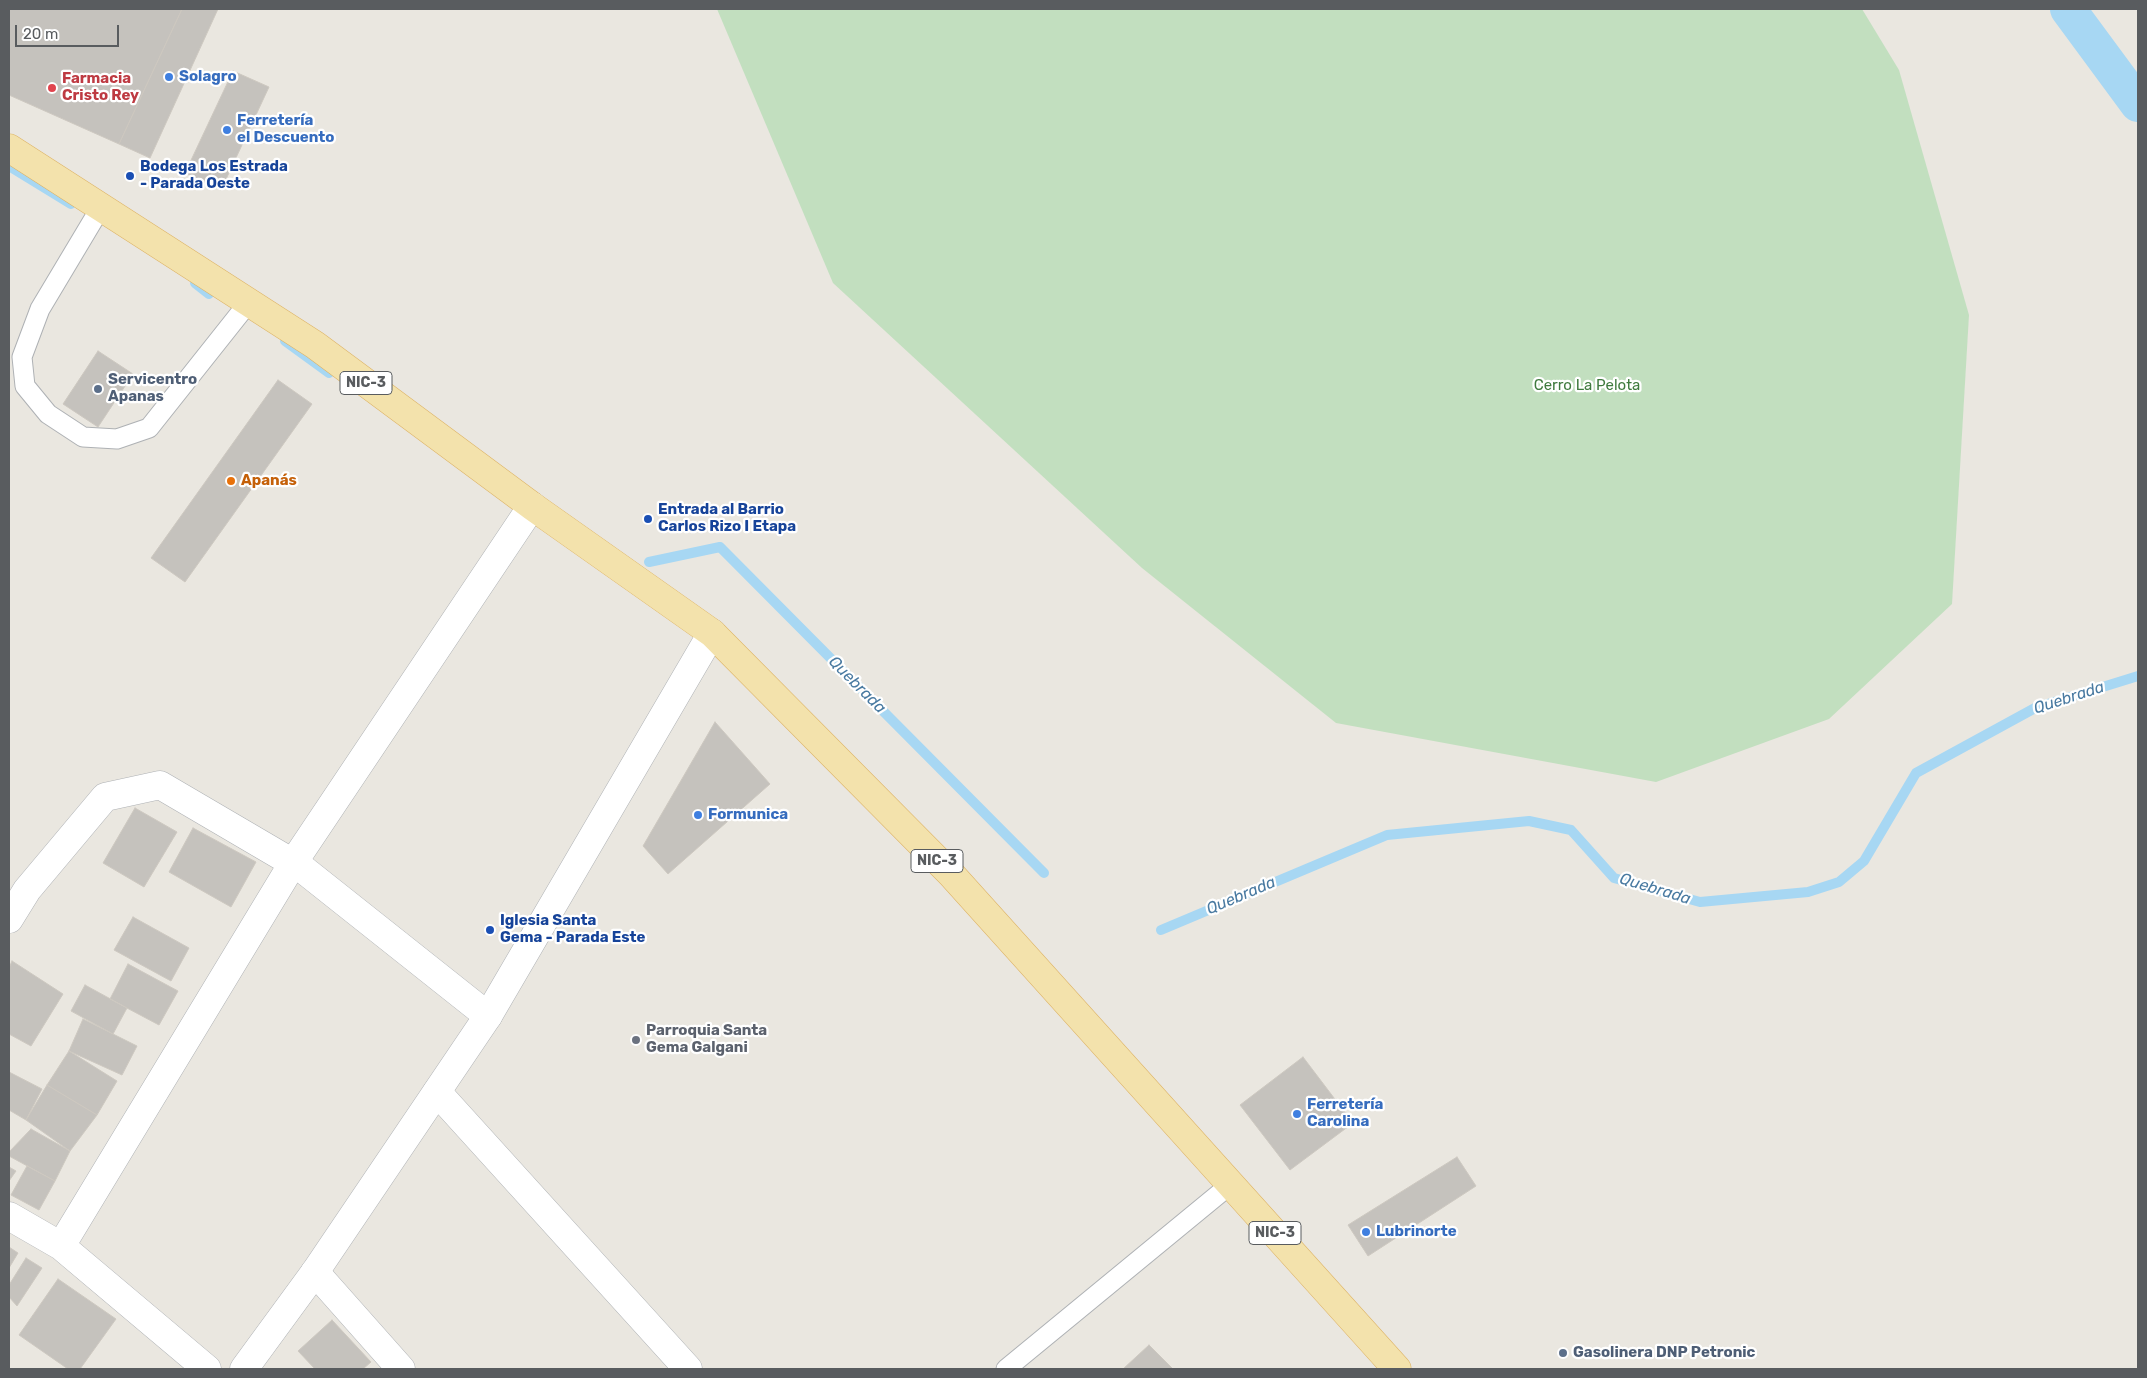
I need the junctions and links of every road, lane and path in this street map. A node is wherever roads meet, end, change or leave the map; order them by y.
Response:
1 (9, 148) edge
2 (101, 207) junction
3 (249, 302) junction
4 (532, 506) junction
5 (712, 633) junction
6 (293, 862) junction
7 (18, 884) edge
8 (9, 919) edge
9 (488, 1016) junction
10 (436, 1092) junction
11 (1231, 1184) junction
12 (9, 1216) edge
13 (62, 1246) junction
14 (315, 1272) junction
15 (207, 1369) edge
16 (244, 1369) edge
17 (401, 1369) edge
18 (688, 1369) edge
19 (1006, 1369) edge
20 (1397, 1369) edge

1 - 2 main road, NIC-3
2 - 3 main road, NIC-3
2 - 3 lane
3 - 4 main road, NIC-3
4 - 5 main road, NIC-3
4 - 6 street
5 - 9 street
5 - 11 main road, NIC-3
6 - 7 street
6 - 9 street
6 - 13 street
7 - 8 street
9 - 10 street
10 - 14 street
10 - 18 street
11 - 19 lane
11 - 20 main road, NIC-3
12 - 13 street
13 - 15 street
14 - 16 street
14 - 17 street

